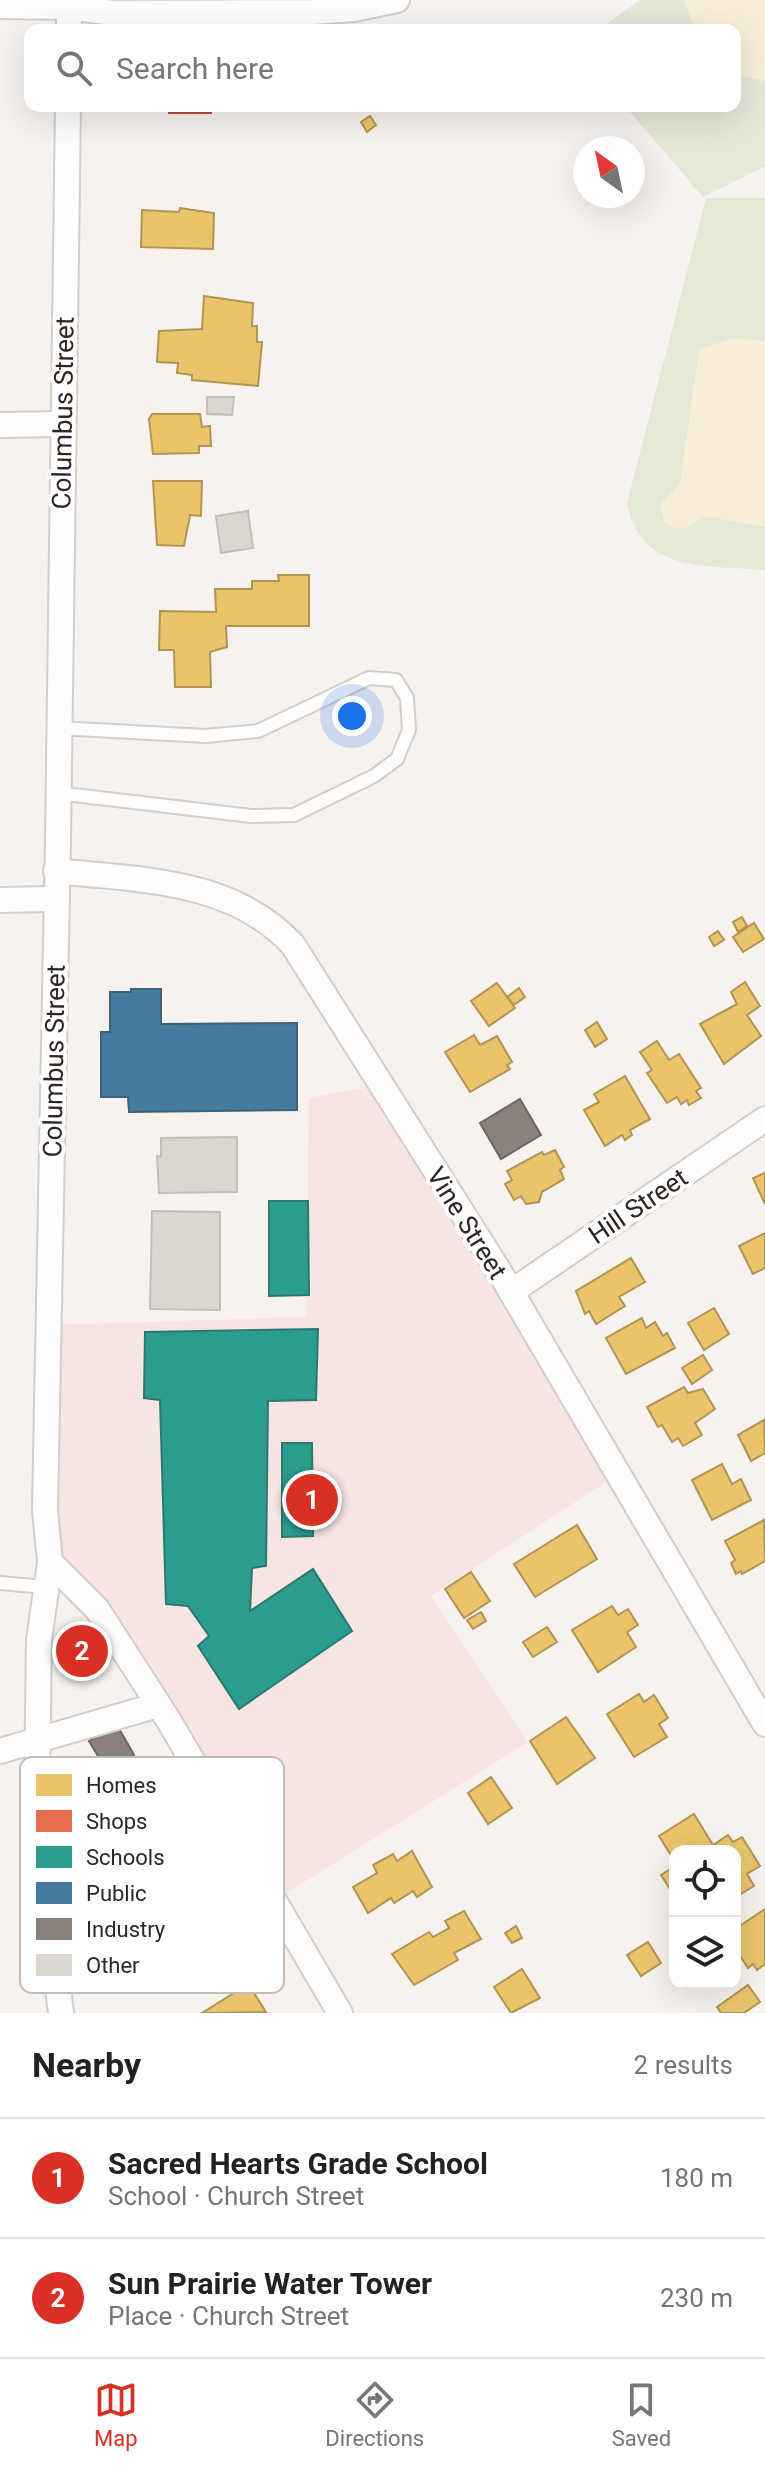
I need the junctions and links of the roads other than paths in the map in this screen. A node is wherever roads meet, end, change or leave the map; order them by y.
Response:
1 (397, 0) edge
2 (0, 6) edge
3 (69, 12) edge
4 (68, 112) edge
5 (62, 424) junction
6 (0, 425) edge
7 (58, 728) junction
8 (57, 793) junction
9 (56, 871) junction
10 (54, 899) junction
11 (0, 900) edge
12 (765, 1119) edge
13 (511, 1292) junction
14 (50, 1562) junction
15 (0, 1583) edge
16 (45, 1587) junction
17 (158, 1705) junction
18 (765, 1724) edge
19 (38, 1740) junction
20 (0, 1751) edge
21 (38, 1757) edge
22 (189, 1757) edge
23 (284, 1918) edge
24 (58, 1993) edge
25 (61, 2013) edge
26 (340, 2013) edge

1 - 3 street
2 - 3 street
4 - 5 street, Columbus Street
5 - 6 street
5 - 7 street, Columbus Street
7 - 8 street, Columbus Street
7 - 8 lane
8 - 9 street, Columbus Street
9 - 10 street, Columbus Street
9 - 13 street, Vine Street
10 - 11 street
10 - 14 street, Columbus Street
12 - 13 street, Hill Street
13 - 18 street, Vine Street
14 - 16 street, Columbus Street
14 - 17 street
15 - 16 lane
16 - 19 street, Columbus Street
17 - 19 street
17 - 22 street
19 - 20 street
19 - 21 street, Columbus Street
23 - 26 street
24 - 25 street, Columbus Street

